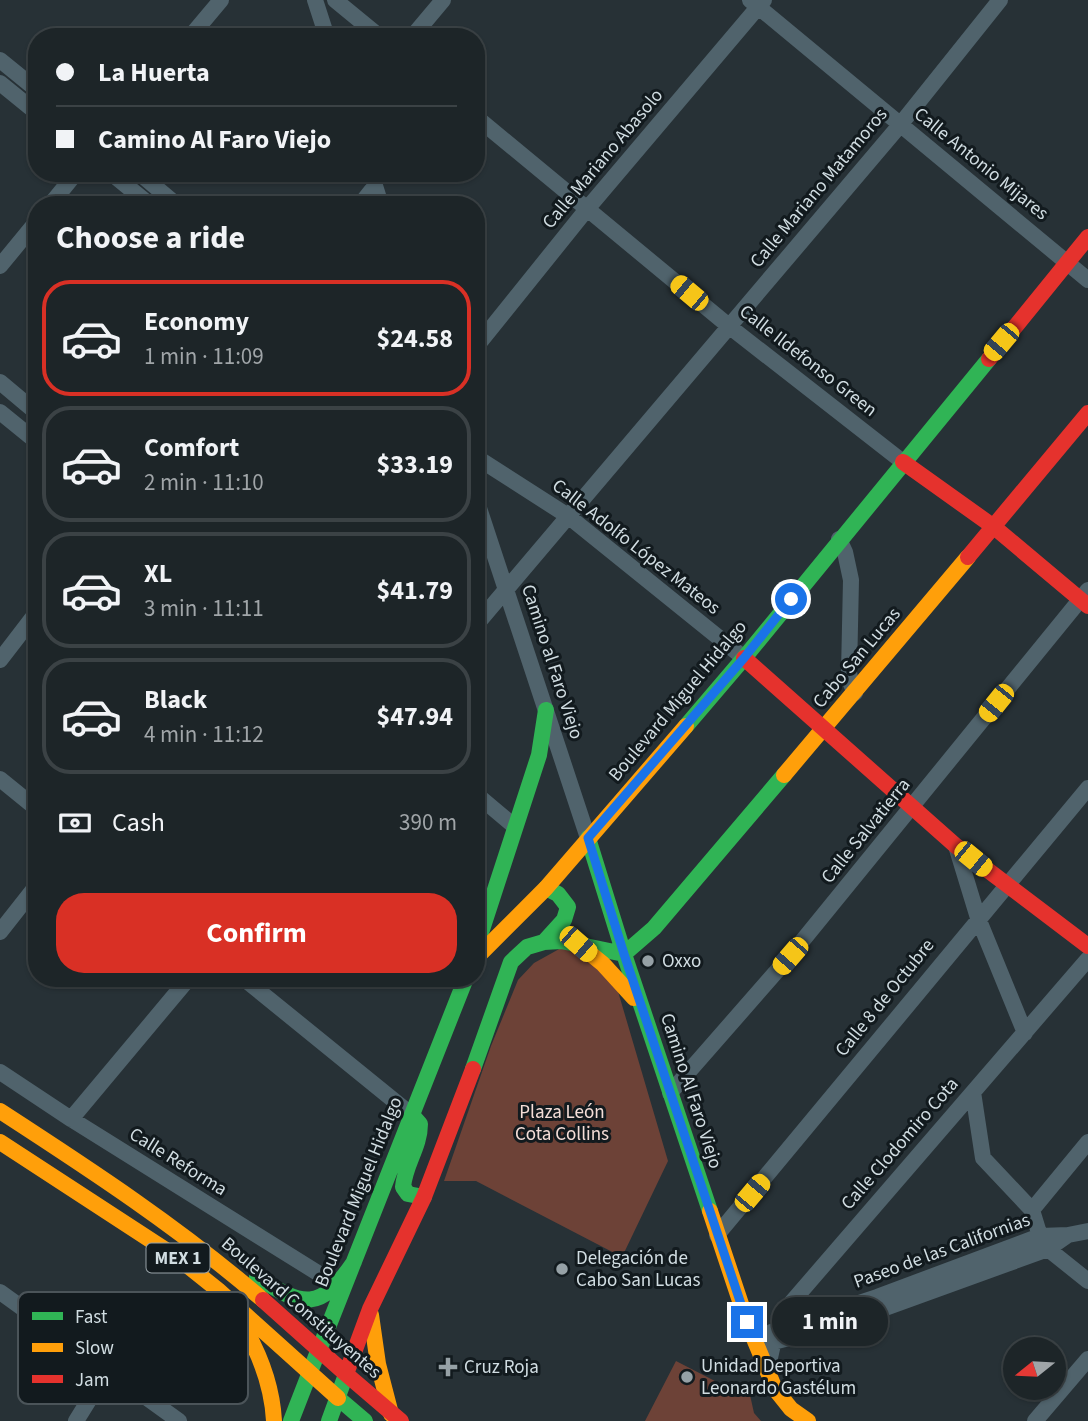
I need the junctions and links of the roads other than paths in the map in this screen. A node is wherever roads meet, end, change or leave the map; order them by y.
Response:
1 (221, 0) edge
2 (315, 0) edge
3 (335, 0) edge
4 (443, 0) edge
5 (1000, 0) edge
6 (758, 2) edge
7 (198, 28) edge
8 (324, 28) edge
9 (369, 28) edge
10 (420, 28) edge
11 (0, 60) edge
12 (0, 83) edge
13 (28, 83) edge
14 (28, 106) edge
15 (485, 124) edge
16 (900, 125) junction
17 (69, 182) edge
18 (122, 182) edge
19 (150, 182) edge
20 (57, 196) edge
21 (139, 196) edge
22 (166, 196) edge
23 (587, 209) junction
24 (28, 232) edge
25 (1088, 237) edge
26 (1067, 262) junction
27 (0, 266) edge
28 (1088, 280) edge
29 (730, 327) junction
30 (485, 337) edge
31 (0, 382) edge
32 (28, 405) edge
33 (0, 412) edge
34 (1088, 413) edge
35 (28, 435) edge
36 (903, 462) junction
37 (485, 463) edge
38 (568, 516) junction
39 (485, 526) edge
40 (994, 527) junction
41 (839, 539) junction
42 (506, 589) junction
43 (1085, 598) edge
44 (485, 614) edge
45 (28, 624) edge
46 (744, 658) junction
47 (0, 660) edge
48 (855, 693) junction
49 (546, 710) junction
50 (824, 729) junction
51 (0, 779) edge
52 (1088, 788) edge
53 (28, 802) edge
54 (485, 802) edge
55 (913, 807) junction
56 (514, 826) junction
57 (588, 838) junction
58 (956, 846) junction
59 (1006, 886) junction
60 (546, 888) junction
61 (28, 896) edge
62 (978, 918) junction
63 (485, 919) edge
64 (0, 932) edge
65 (544, 942) junction
66 (578, 944) junction
67 (1088, 946) edge
68 (485, 949) edge
69 (624, 954) junction
70 (1088, 958) edge
71 (181, 987) edge
72 (254, 987) edge
73 (462, 987) edge
74 (641, 1005) junction
75 (1025, 1033) junction
76 (0, 1072) edge
77 (973, 1092) junction
78 (670, 1093) junction
79 (0, 1111) edge
80 (412, 1116) junction
81 (71, 1119) junction
82 (0, 1142) edge
83 (1088, 1142) edge
84 (424, 1197) junction
85 (1032, 1210) junction
86 (156, 1215) junction
87 (1088, 1231) edge
88 (717, 1235) junction
89 (1044, 1242) junction
90 (354, 1262) junction
91 (1088, 1281) edge
92 (337, 1285) junction
93 (218, 1290) joint
94 (0, 1292) edge
95 (220, 1292) edge
96 (18, 1305) edge
97 (370, 1309) junction
98 (248, 1317) edge
99 (248, 1335) edge
100 (775, 1337) junction
101 (754, 1338) junction
102 (319, 1350) junction
103 (1088, 1359) edge
104 (309, 1371) junction
105 (767, 1371) junction
106 (346, 1374) junction
107 (338, 1398) junction
108 (87, 1404) edge
109 (155, 1404) edge
110 (396, 1418) edge
111 (1039, 1420) edge
112 (76, 1421) edge
113 (179, 1421) edge
114 (274, 1421) edge
115 (291, 1421) edge
116 (329, 1421) edge
117 (365, 1421) edge
118 (808, 1421) edge

1 - 7 street
2 - 8 street
3 - 9 street
4 - 10 street
5 - 16 street, Calle Mariano Matamoros
6 - 16 street, Calle Antonio Mijares
6 - 23 street, Calle Mariano Abasolo
11 - 13 street
12 - 14 street
15 - 23 street, Calle Ildefonso Green
16 - 26 street, Calle Antonio Mijares
16 - 29 street, Calle Mariano Matamoros
17 - 20 street
18 - 21 street
19 - 22 street
23 - 29 street, Calle Ildefonso Green
23 - 30 street, Calle Mariano Abasolo
24 - 27 street
25 - 26 main road, Boulevard Miguel Hidalgo
26 - 28 street, Calle Antonio Mijares
26 - 36 main road, Boulevard Miguel Hidalgo
29 - 36 street, Calle Ildefonso Green
29 - 38 street, Calle Mariano Matamoros
31 - 32 street
33 - 35 street
34 - 40 main road, Cabo San Lucas
36 - 40 main road, Calle Ildefonso Green
36 - 41 main road, Boulevard Miguel Hidalgo
37 - 38 street, Calle Adolfo López Mateos
38 - 42 street, Calle Mariano Matamoros
38 - 46 street, Calle Adolfo López Mateos
39 - 42 street, Camino al Faro Viejo
40 - 43 main road, Calle Ildefonso Green
40 - 48 main road, Cabo San Lucas
41 - 46 main road, Boulevard Miguel Hidalgo
41 - 48 street
42 - 44 street, Calle Mariano Matamoros
42 - 49 street, Camino al Faro Viejo
43 - 55 street, Calle Salvatierra
45 - 47 street
46 - 50 main road, Calle Adolfo López Mateos
46 - 57 main road, Boulevard Miguel Hidalgo
48 - 50 main road, Cabo San Lucas
49 - 56 main road
49 - 57 street, Camino al Faro Viejo
50 - 55 main road, Calle Adolfo López Mateos
50 - 69 main road, Cabo San Lucas
51 - 53 street
52 - 59 street, Calle 8 de Octubre
54 - 56 street
55 - 58 main road, Calle Adolfo López Mateos
55 - 78 street, Calle Salvatierra
56 - 63 main road
57 - 60 main road, Boulevard Miguel Hidalgo
57 - 69 main road, Camino Al Faro Viejo
58 - 59 main road, Calle Adolfo López Mateos
58 - 62 street
59 - 62 street, Calle 8 de Octubre
59 - 67 main road, Calle Adolfo López Mateos
60 - 65 main road
60 - 68 main road, Boulevard Miguel Hidalgo
61 - 64 street
62 - 75 street
62 - 88 street, Calle 8 de Octubre
65 - 66 main road
65 - 84 main road
66 - 69 main road
66 - 74 main road
69 - 74 main road, Camino Al Faro Viejo
70 - 75 street, Calle Clodomiro Cota
71 - 81 street
72 - 80 street
73 - 80 main road, Boulevard Miguel Hidalgo
74 - 78 main road, Camino Al Faro Viejo
75 - 77 street, Calle Clodomiro Cota
76 - 81 street, Calle Reforma
77 - 85 street
77 - 100 street, Calle Clodomiro Cota
78 - 88 main road, Camino Al Faro Viejo
79 - 86 main road, Boulevard Constituyentes / MEX 1
80 - 84 main road
80 - 90 main road, Boulevard Miguel Hidalgo
81 - 92 street, Calle Reforma
82 - 93 main road, MEX 1
83 - 85 street
84 - 97 main road
85 - 89 street
86 - 92 main road
86 - 102 main road, Boulevard Constituyentes / MEX 1
87 - 89 street, Paseo de las Californias
88 - 101 main road, Camino Al Faro Viejo
89 - 91 street
89 - 100 street, Paseo de las Californias
90 - 92 main road
90 - 102 main road, Boulevard Miguel Hidalgo
93 - 95 main road, MEX 1
94 - 96 street
97 - 106 main road
97 - 110 main road
98 - 104 main road, MEX 1
99 - 114 main road
100 - 101 street, Paseo de las Californias
100 - 105 street, Calle Clodomiro Cota
101 - 105 main road, Camino Al Faro Viejo
102 - 104 main road, Boulevard Miguel Hidalgo
102 - 106 main road, Boulevard Constituyentes / MEX 1
103 - 111 street
104 - 107 main road, MEX 1
104 - 115 main road, Boulevard Miguel Hidalgo
105 - 118 main road, Camino Al Faro Viejo
106 - 107 main road
106 - 110 main road, Boulevard Constituyentes
107 - 116 main road
107 - 117 main road
108 - 112 street
109 - 113 street

